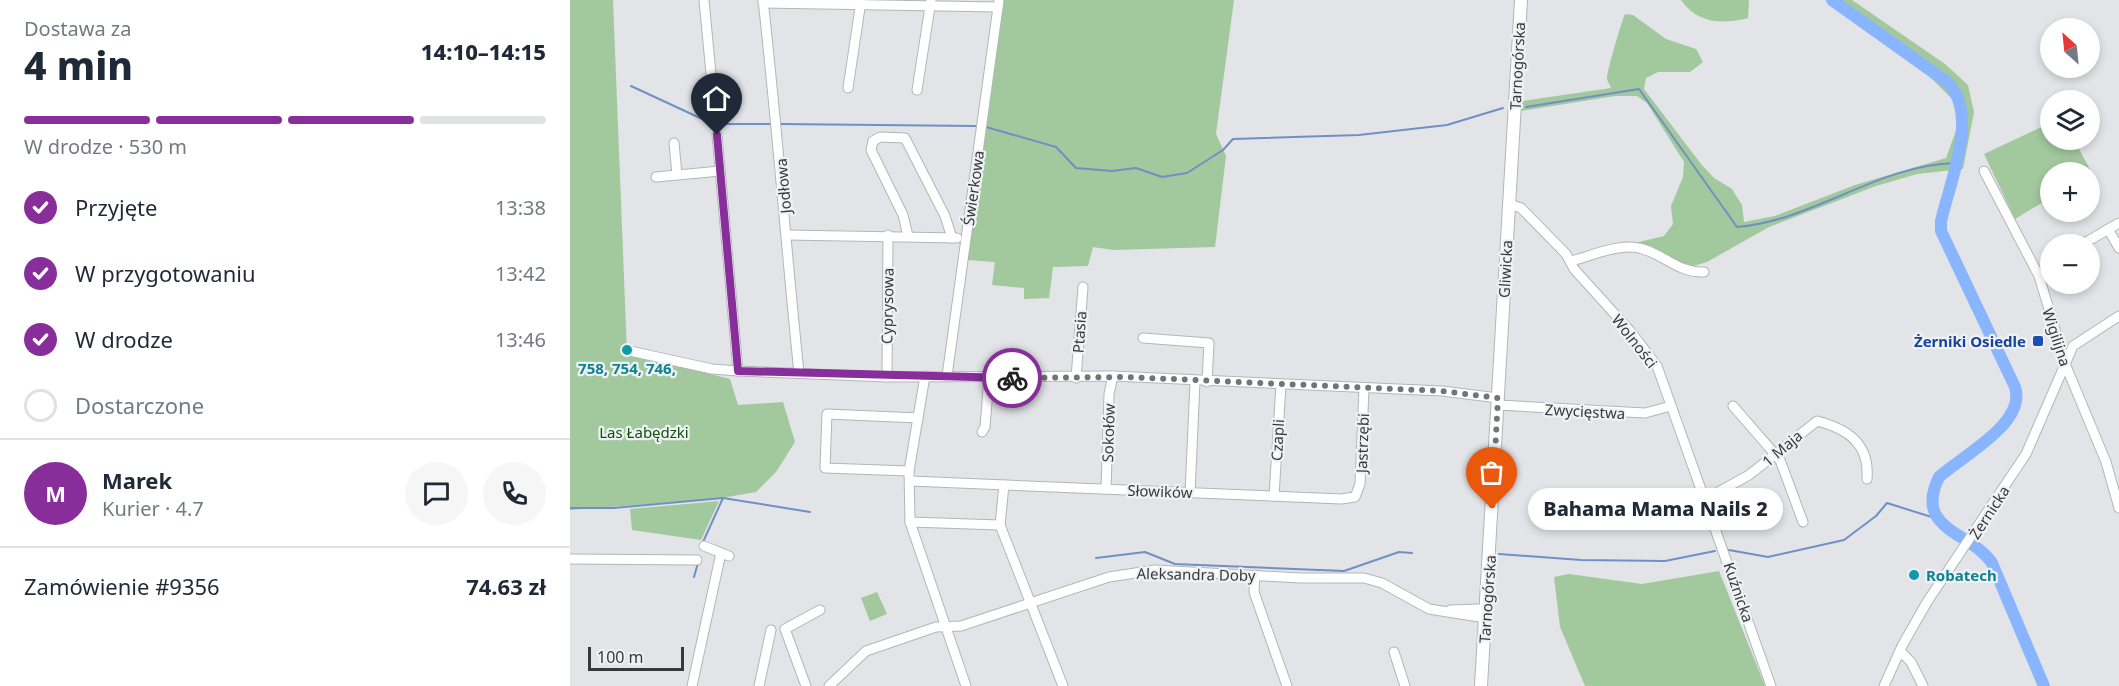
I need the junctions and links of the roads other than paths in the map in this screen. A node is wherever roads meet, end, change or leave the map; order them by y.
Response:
1 (704, 0) edge
2 (1521, 0) edge
3 (763, 2) edge
4 (861, 2) edge
5 (930, 3) edge
6 (999, 3) edge
7 (711, 74) dead end
8 (848, 88) dead end
9 (917, 90) dead end
10 (1514, 133) joint
11 (717, 135) dead end
12 (674, 142) dead end
13 (720, 171) junction
14 (1984, 171) dead end
15 (677, 175) junction
16 (656, 177) dead end
17 (1509, 204) junction
18 (2119, 223) edge
19 (2108, 229) junction
20 (2100, 234) edge
21 (787, 235) junction
22 (888, 236) junction
23 (908, 236) junction
24 (951, 238) junction
25 (965, 239) junction
26 (2119, 248) edge
27 (1571, 261) junction
28 (1704, 272) dead end
29 (2038, 276) joint
30 (1083, 287) dead end
31 (2119, 316) edge
32 (1143, 338) dead end
33 (630, 351) dead end
34 (2066, 366) junction
35 (738, 371) junction
36 (800, 372) junction
37 (925, 376) junction
38 (947, 376) junction
39 (1113, 376) junction
40 (887, 377) junction
41 (989, 378) junction
42 (1076, 378) junction
43 (1194, 382) junction
44 (1208, 382) junction
45 (1281, 385) junction
46 (1364, 388) junction
47 (1498, 401) junction
48 (1671, 406) junction
49 (1733, 406) dead end
50 (918, 418) junction
51 (982, 432) dead end
52 (1775, 455) junction
53 (909, 476) junction
54 (1867, 479) dead end
55 (1004, 485) junction
56 (1106, 489) junction
57 (1190, 493) junction
58 (1274, 496) junction
59 (1355, 497) joint
60 (1704, 500) junction
61 (2119, 508) edge
62 (910, 522) junction
63 (1803, 522) dead end
64 (1000, 525) junction
65 (704, 546) dead end
66 (570, 559) edge
67 (697, 560) dead end
68 (1255, 575) junction
69 (1030, 604) junction
70 (820, 610) dead end
71 (1485, 614) junction
72 (945, 625) junction
73 (771, 630) dead end
74 (768, 646) junction
75 (779, 648) dead end
76 (1900, 651) junction
77 (1394, 652) dead end
78 (692, 686) edge
79 (759, 686) edge
80 (806, 686) edge
81 (830, 686) edge
82 (966, 686) edge
83 (1063, 686) edge
84 (1287, 686) edge
85 (1405, 686) edge
86 (1481, 686) edge
87 (1771, 686) edge
88 (1884, 686) edge
89 (1923, 686) edge

1 - 7 street
2 - 10 main road, Tarnogórska
3 - 4 street
3 - 21 street, Jodłowa
4 - 5 street
4 - 8 street
5 - 6 street
5 - 9 street
6 - 25 street, Świerkowa
10 - 17 main road, Gliwicka
11 - 13 street
12 - 15 street
13 - 15 street
13 - 35 street
14 - 29 street, Wigilijna
15 - 16 street
17 - 27 street, Wolności
17 - 47 main road, Gliwicka
18 - 19 street
19 - 20 street
19 - 26 street
21 - 22 street
21 - 36 street, Jodłowa
22 - 23 street
22 - 40 street, Cyprysowa
23 - 24 street
23 - 24 street, Świerkowa
24 - 25 street
25 - 38 street, Świerkowa
27 - 28 street
27 - 48 street, Wolności
29 - 34 street, Wigilijna
30 - 42 street, Ptasia
31 - 34 street, Żernicka
32 - 44 street
33 - 35 street
34 - 61 street, Wigilijna
34 - 76 street, Żernicka
35 - 36 street
36 - 40 street
37 - 38 street
37 - 40 street
37 - 50 street
38 - 41 street
39 - 42 street
39 - 43 street
39 - 56 street, Sokołów
41 - 42 street
41 - 51 street
43 - 44 street
43 - 57 street
44 - 45 street
45 - 46 street
45 - 58 street, Czapli
46 - 47 street
46 - 59 street, Jastrzębi
47 - 48 street, Zwycięstwa
47 - 71 main road, Tarnogórska
48 - 60 street, Wolności
49 - 52 street
50 - 53 street
50 - 53 street, Słowików
52 - 54 street, 1 Maja
52 - 60 street, 1 Maja
52 - 63 street
53 - 55 street, Słowików
53 - 62 street
55 - 56 street, Słowików
55 - 64 street
56 - 57 street, Słowików
57 - 58 street, Słowików
58 - 59 street, Słowików
60 - 87 street, Kuźnicka
62 - 64 street
62 - 72 street
64 - 69 street
65 - 78 street
66 - 67 street
68 - 69 street, Aleksandra Doby
68 - 71 street, Aleksandra Doby
68 - 84 street
69 - 72 street, Aleksandra Doby
69 - 83 street
70 - 80 street
71 - 86 main road, Tarnogórska
72 - 81 street, Aleksandra Doby
72 - 82 street
73 - 74 street
74 - 75 street
74 - 79 street
76 - 88 street, Żernicka
76 - 89 street
77 - 85 street

